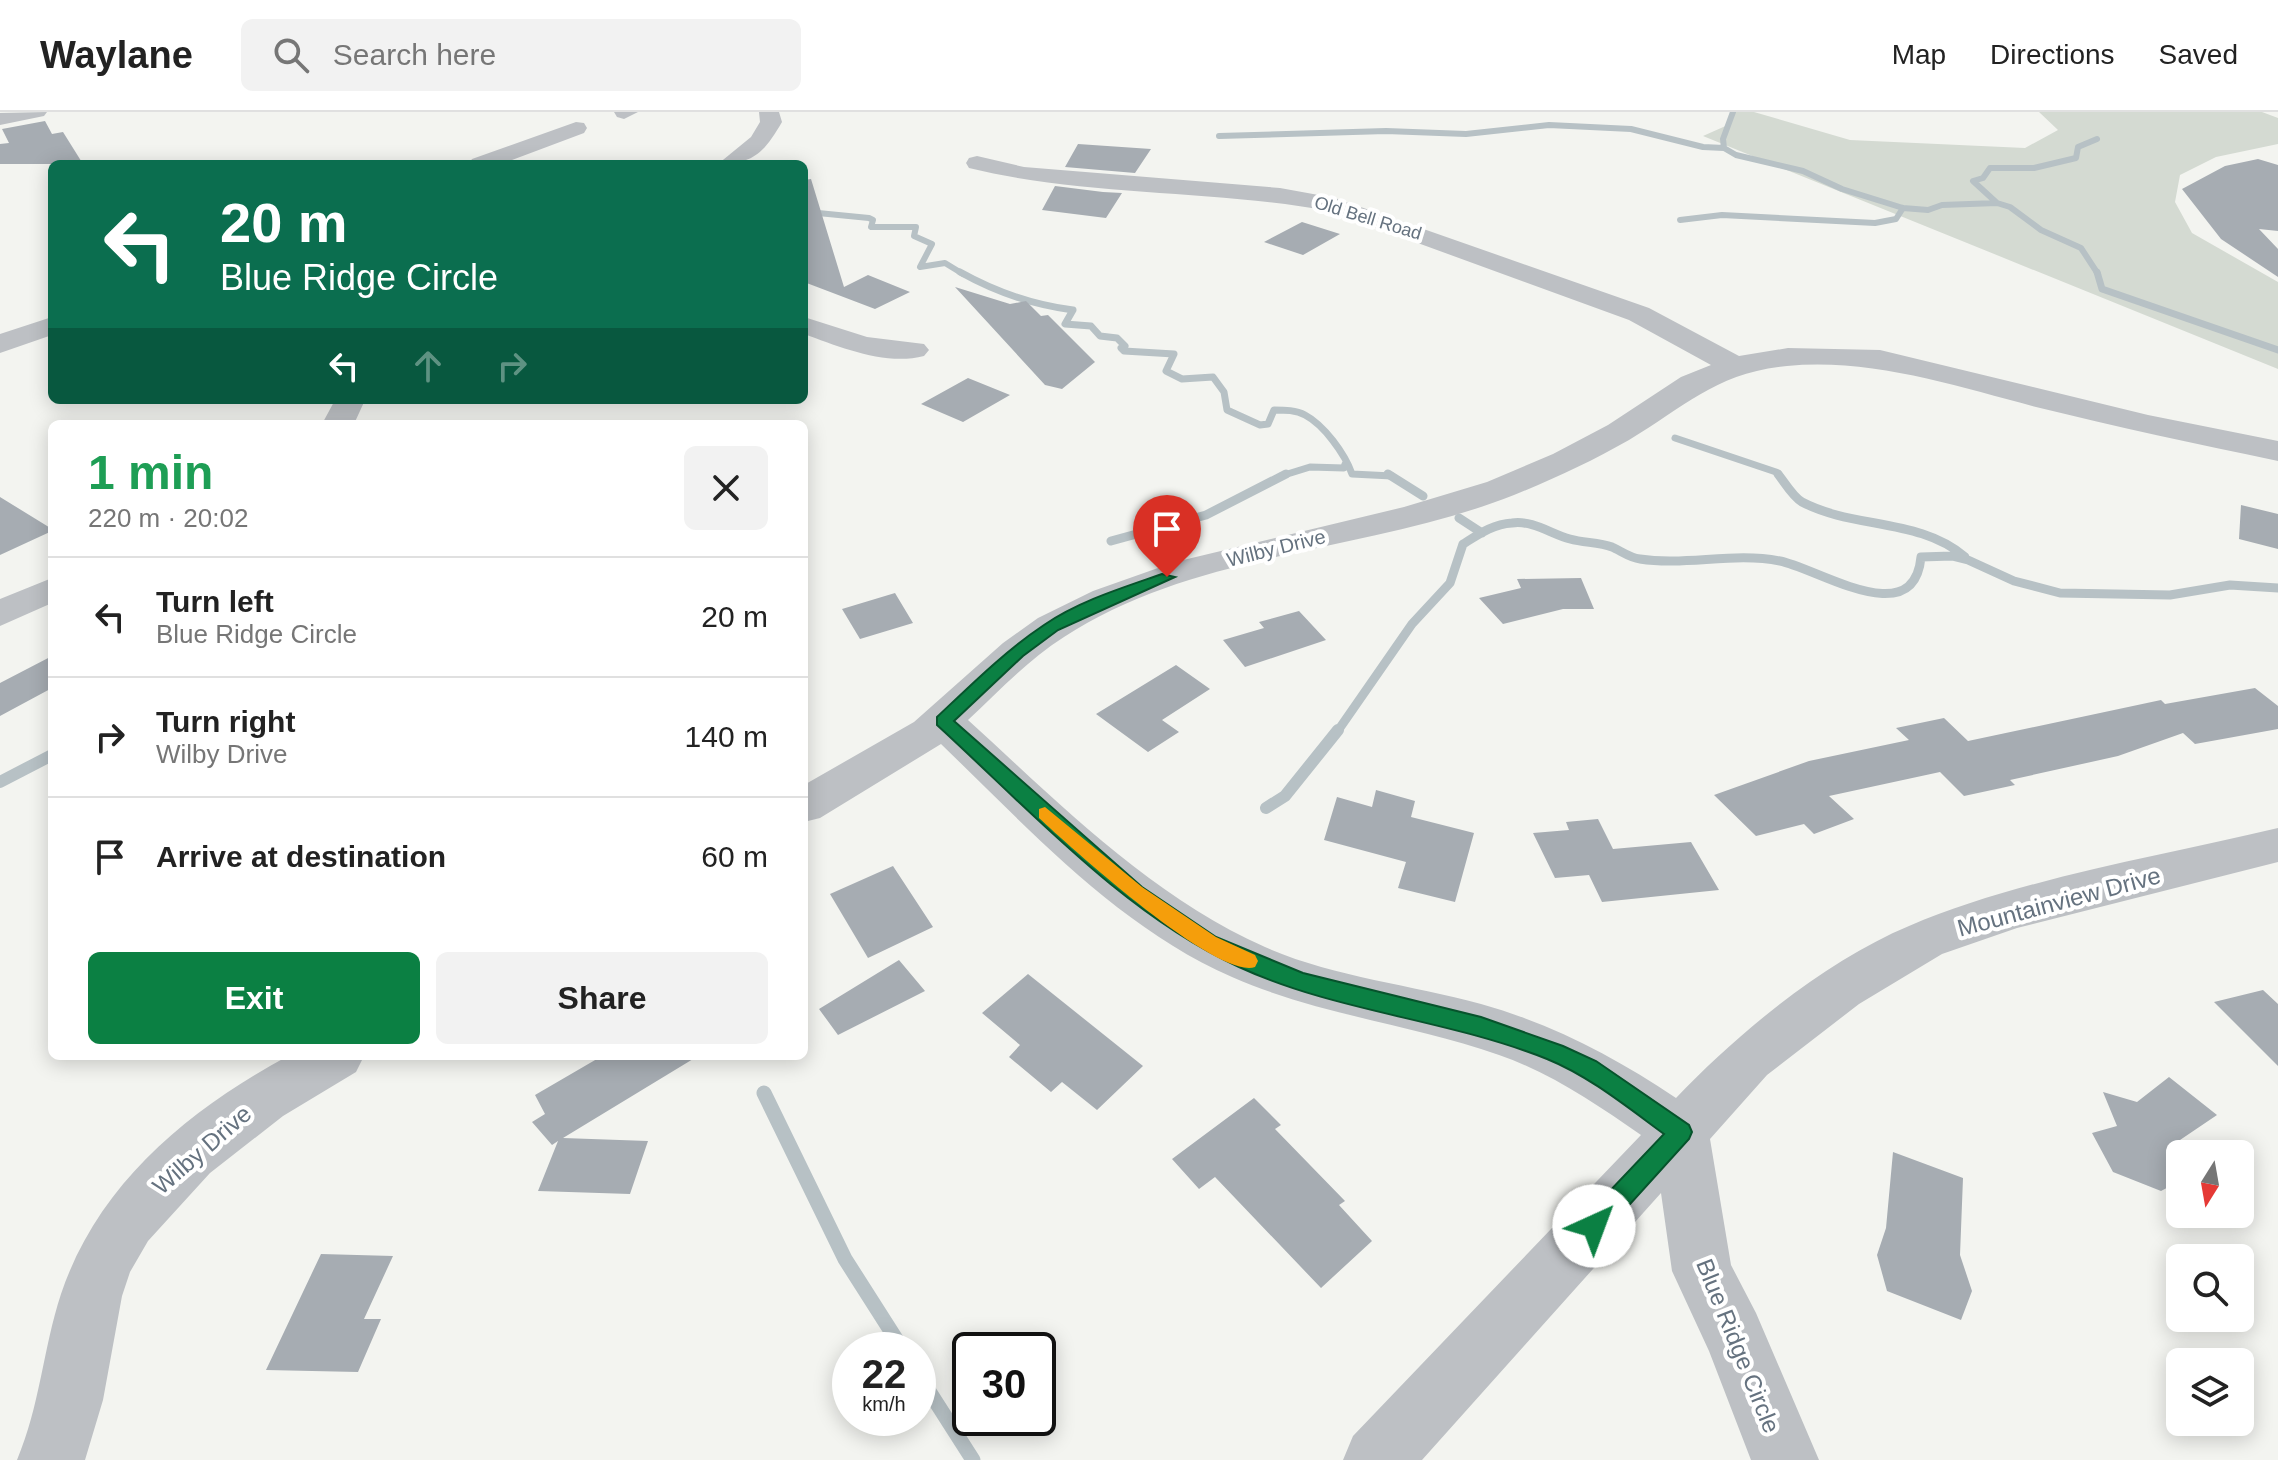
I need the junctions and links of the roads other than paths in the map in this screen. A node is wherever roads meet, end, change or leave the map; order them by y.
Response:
1 (37, 112) edge
2 (769, 112) edge
3 (0, 119) edge
4 (576, 128) dead end
5 (491, 160) edge
6 (734, 160) edge
7 (977, 163) dead end
8 (48, 326) edge
9 (808, 326) edge
10 (0, 344) edge
11 (914, 350) dead end
12 (1735, 366) junction
13 (2278, 451) edge
14 (48, 591) edge
15 (0, 614) edge
16 (943, 721) junction
17 (808, 804) edge
18 (2278, 845) edge
19 (330, 1060) edge
20 (1681, 1132) junction
21 (51, 1460) edge
22 (1377, 1460) edge
23 (1785, 1460) edge

1 - 3 street
2 - 6 street
4 - 5 street
7 - 12 street, Old Bell Road
8 - 10 street
9 - 11 street
12 - 13 street
12 - 16 street, Wilby Drive
14 - 15 street
16 - 17 street, Wilby Drive
16 - 20 street
18 - 20 street, Mountainview Drive
19 - 21 street, Wilby Drive
20 - 22 street, Mountainview Drive
20 - 23 street, Blue Ridge Circle

